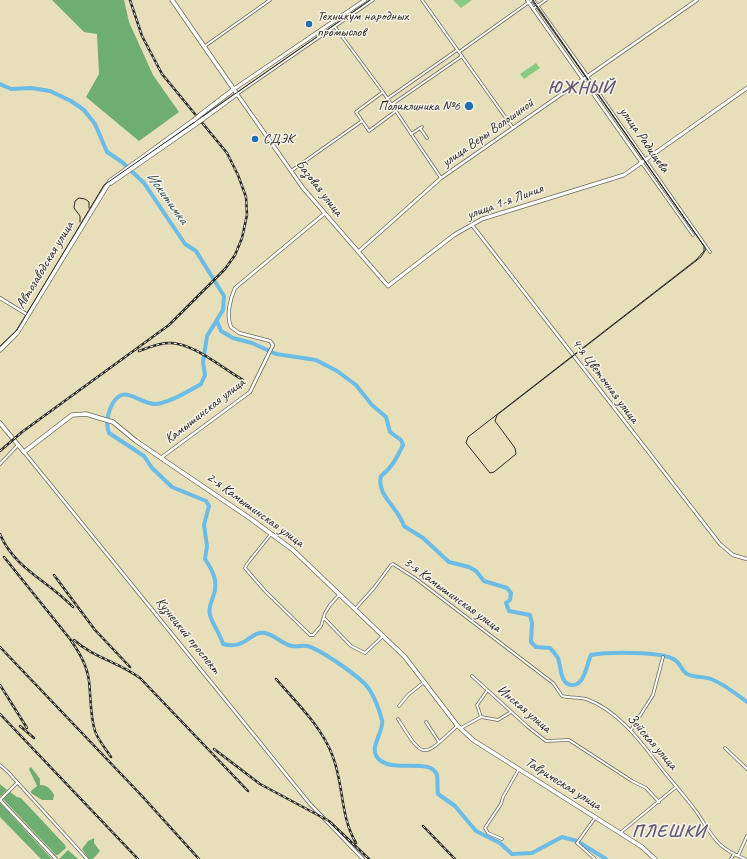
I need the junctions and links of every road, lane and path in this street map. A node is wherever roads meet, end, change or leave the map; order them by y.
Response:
1 (172, 0) edge
2 (270, 0) edge
3 (365, 0) edge
4 (373, 0) edge
5 (422, 0) edge
6 (533, 0) edge
7 (546, 0) edge
8 (697, 0) edge
9 (528, 1) edge
10 (538, 6) junction
11 (533, 9) junction
12 (335, 27) junction
13 (205, 46) junction
14 (458, 51) junction
15 (462, 56) junction
16 (588, 78) junction
17 (584, 80) junction
18 (747, 88) edge
19 (234, 89) junction
20 (383, 92) junction
21 (238, 94) junction
22 (387, 99) junction
23 (392, 105) junction
24 (396, 111) junction
25 (202, 117) junction
26 (362, 121) junction
27 (513, 128) junction
28 (411, 134) junction
29 (427, 138) dead end
30 (645, 159) junction
31 (642, 163) junction
32 (291, 171) junction
33 (441, 178) junction
34 (324, 214) junction
35 (471, 224) junction
36 (693, 235) dead end
37 (358, 252) junction
38 (710, 252) dead end
39 (388, 286) joint
40 (0, 298) edge
41 (28, 315) junction
42 (0, 350) edge
43 (0, 423) edge
44 (18, 445) junction
45 (24, 452) junction
46 (162, 457) junction
47 (0, 464) edge
48 (272, 533) junction
49 (747, 559) edge
50 (340, 594) junction
51 (356, 608) junction
52 (324, 618) junction
53 (384, 635) junction
54 (508, 648) joint
55 (663, 657) dead end
56 (472, 676) dead end
57 (424, 682) junction
58 (487, 691) junction
59 (399, 706) dead end
60 (511, 712) junction
61 (481, 717) junction
62 (398, 719) dead end
63 (426, 722) dead end
64 (459, 727) junction
65 (631, 730) junction
66 (439, 742) junction
67 (725, 748) dead end
68 (0, 766) edge
69 (747, 769) edge
70 (519, 770) junction
71 (17, 783) junction
72 (676, 787) junction
73 (0, 800) edge
74 (659, 802) junction
75 (595, 818) junction
76 (620, 833) junction
77 (747, 836) edge
78 (502, 839) dead end
79 (734, 854) junction
80 (738, 856) junction
81 (56, 859) edge
82 (86, 859) edge
83 (363, 859) edge
84 (595, 859) edge
85 (655, 859) edge
86 (731, 859) edge
87 (745, 859) edge

1 - 13 main road, Базовая улица
2 - 13 street
3 - 19 main road
4 - 12 street
5 - 14 street
6 - 9 street
6 - 10 street, улица Радищева
7 - 10 street
8 - 16 street, улица Веры Волошиной
9 - 11 street, улица Радищева
9 - 14 street
10 - 11 street
10 - 16 street, улица Радищева
11 - 17 street, улица Радищева
12 - 20 street
12 - 21 street
13 - 19 main road, Базовая улица
14 - 15 street
14 - 22 street
15 - 23 street
15 - 27 street
16 - 17 street, улица Веры Волошиной
16 - 30 street, улица Радищева
17 - 27 street, улица Веры Волошиной
17 - 31 street, улица Радищева
18 - 30 main road
19 - 21 main road, Базовая улица
19 - 25 main road
20 - 22 street
20 - 26 street
21 - 25 main road, Автозаводская улица
21 - 32 main road, Базовая улица
22 - 23 street
23 - 24 street
24 - 26 street
24 - 28 street
25 - 41 main road, Автозаводская улица, bridge
26 - 32 street
27 - 33 street, улица Веры Волошиной
28 - 29 street
28 - 33 street
30 - 31 main road, улица 1-я Линия
30 - 38 street, улица Радищева
31 - 35 main road, улица 1-я Линия
31 - 36 street
32 - 34 main road, Базовая улица
33 - 37 street, улица Веры Волошиной
34 - 37 main road, Базовая улица
34 - 46 street, Камышинская улица
35 - 39 main road, улица 1-я Линия
35 - 49 street, 4-я Цветочная улица
37 - 39 main road, Базовая улица
40 - 41 street
41 - 42 main road, Автозаводская улица
43 - 44 main road, Кузнецкий проспект
44 - 45 main road, Кузнецкий проспект
44 - 47 street
45 - 46 main road, 2-я Камышинская улица
45 - 83 street, Кузнецкий проспект
46 - 48 main road, 2-я Камышинская улица
48 - 50 main road, 2-я Камышинская улица
48 - 52 street
50 - 51 main road, 2-я Камышинская улица
50 - 52 street
51 - 53 main road, 2-я Камышинская улица
51 - 54 street, 3-я Камышинская улица
52 - 53 street
53 - 57 main road, 2-я Камышинская улица
54 - 65 street, Зейская улица
55 - 65 street
56 - 58 street, Инская улица
57 - 59 street
57 - 64 main road, 2-я Камышинская улица
58 - 60 street, Инская улица
58 - 61 street
60 - 61 street
60 - 74 street, Инская улица
61 - 64 street
62 - 66 street
63 - 66 street
64 - 66 street
64 - 70 main road, Таврическая улица
65 - 72 street, Зейская улица
67 - 69 street
68 - 71 street
70 - 75 main road, Таврическая улица
70 - 78 street
71 - 73 street
71 - 82 street
72 - 74 street
72 - 79 street, Зейская улица
73 - 81 street
74 - 76 street
75 - 76 main road, Таврическая улица
75 - 84 street
76 - 85 main road, Таврическая улица
77 - 80 street
79 - 80 street, Зейская улица
79 - 86 street
80 - 87 street, Зейская улица

